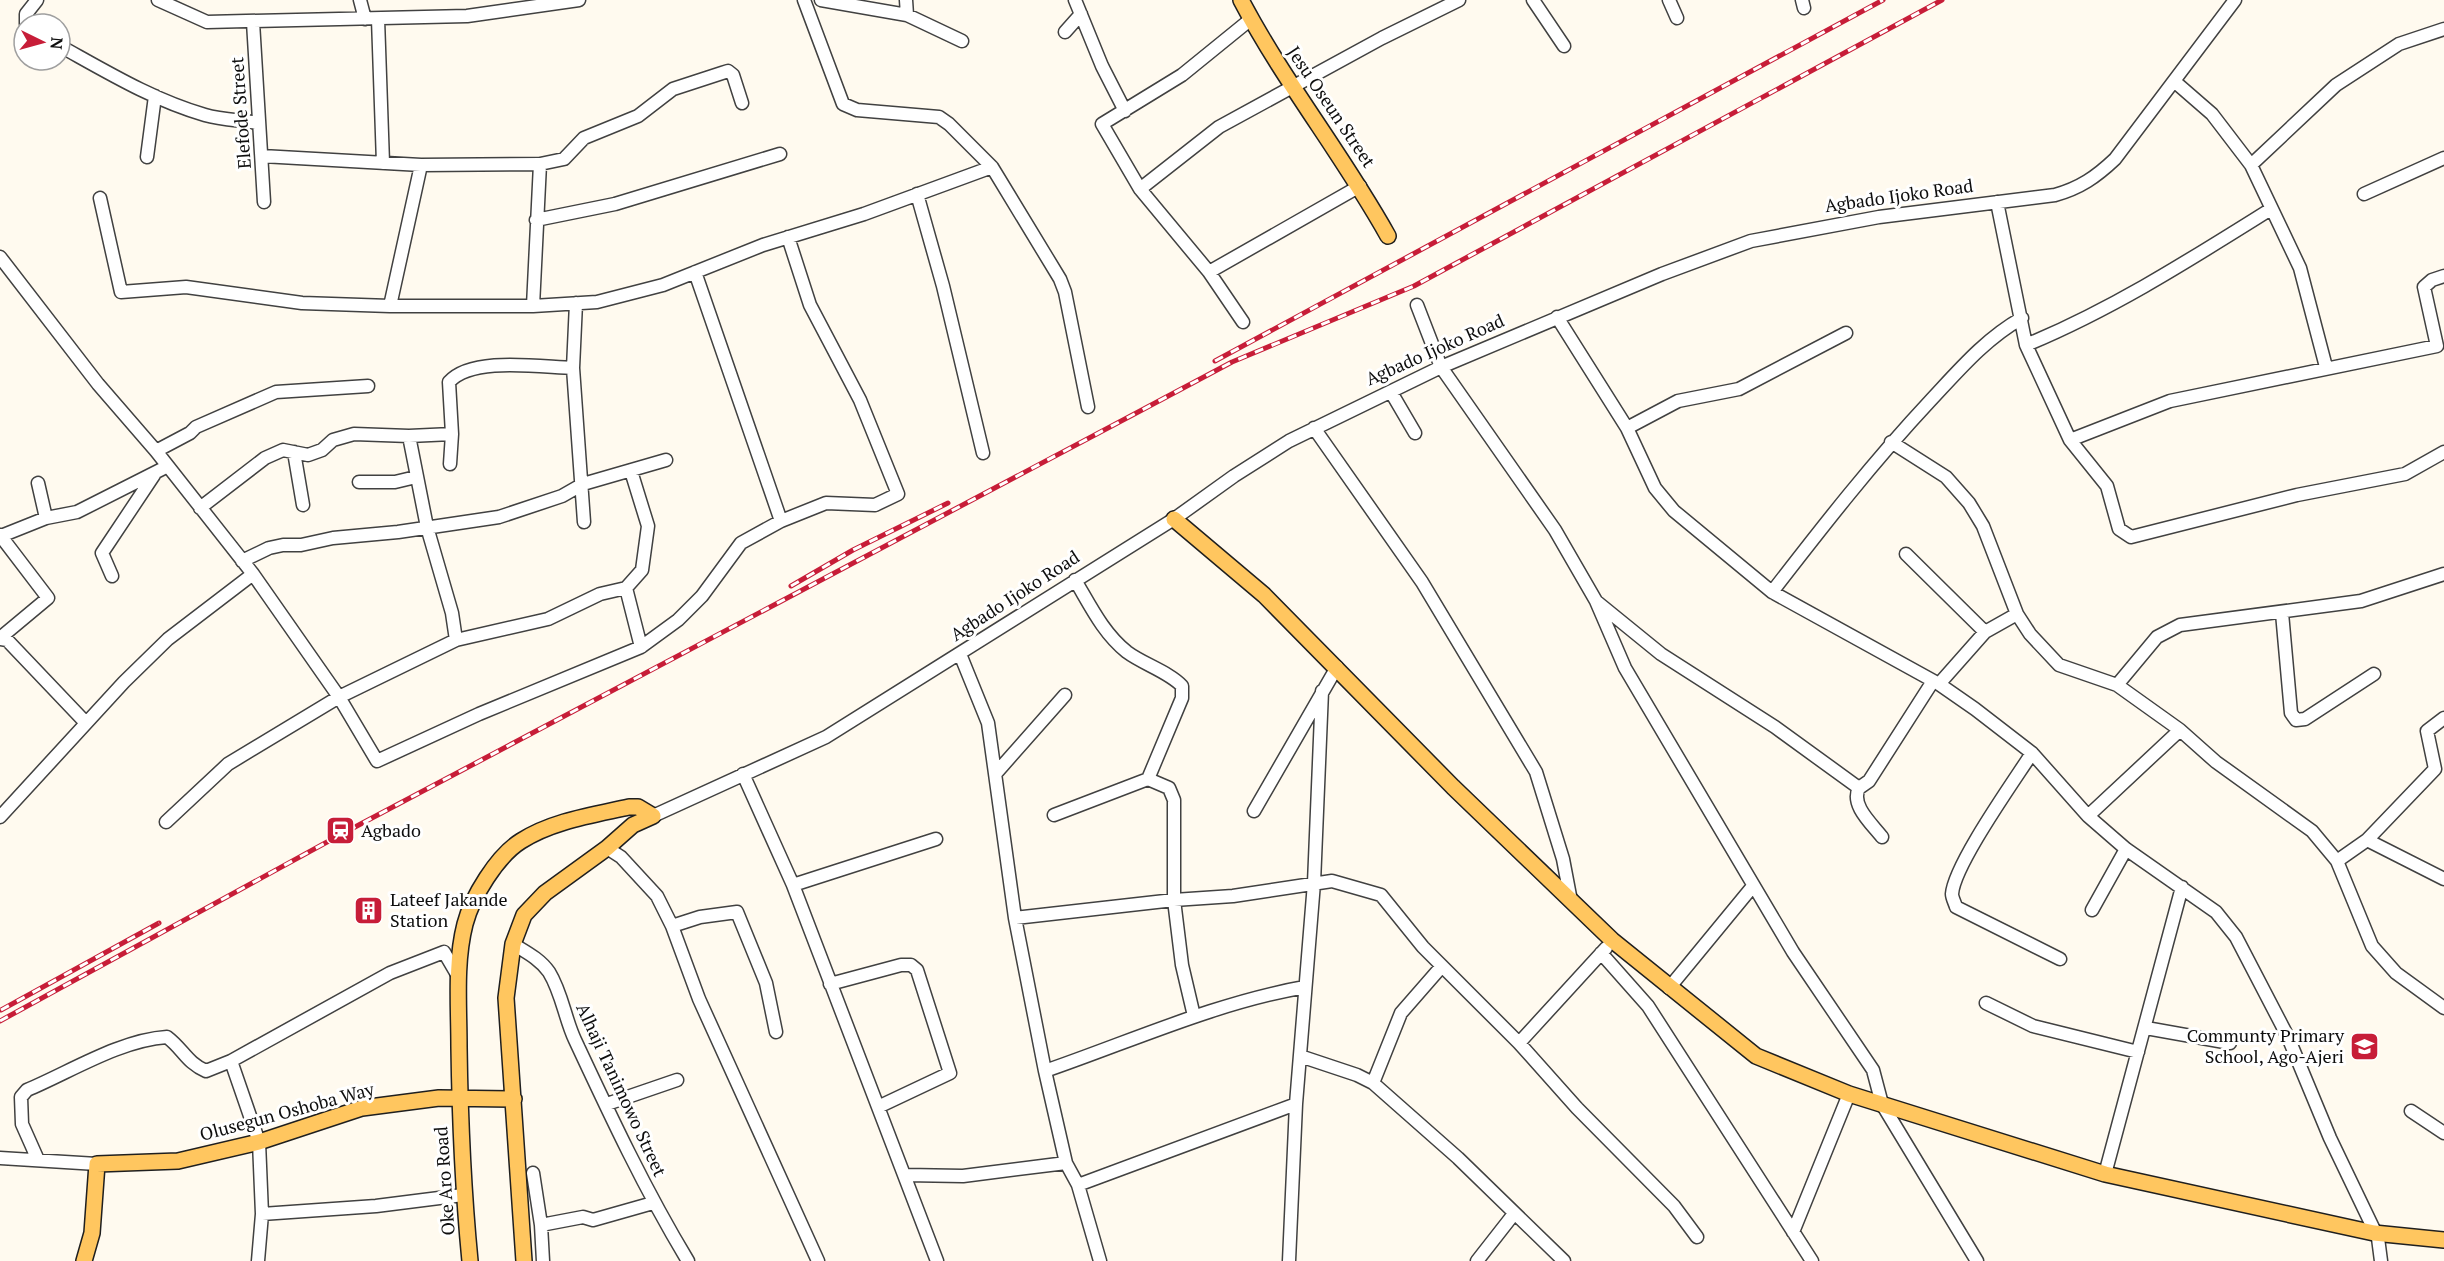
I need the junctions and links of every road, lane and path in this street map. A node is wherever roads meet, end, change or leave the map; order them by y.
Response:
1 (37, 0) edge
2 (158, 0) edge
3 (360, 0) edge
4 (579, 0) edge
5 (804, 0) edge
6 (821, 0) edge
7 (906, 0) edge
8 (1075, 0) edge
9 (1241, 0) edge
10 (1459, 0) edge
11 (1533, 0) edge
12 (1669, 0) edge
13 (2235, 0) edge
14 (28, 12) edge
15 (1081, 14) junction
16 (907, 15) junction
17 (1677, 18) dead end
18 (364, 19) junction
19 (378, 19) junction
20 (1251, 19) junction
21 (253, 22) junction
22 (2444, 29) edge
23 (1065, 32) dead end
24 (962, 41) dead end
25 (1564, 46) dead end
26 (72, 52) edge
27 (2174, 81) junction
28 (1292, 87) junction
29 (155, 96) junction
30 (742, 103) dead end
31 (1125, 111) junction
32 (259, 123) junction
33 (780, 154) dead end
34 (262, 156) junction
35 (147, 157) dead end
36 (2444, 158) edge
37 (382, 163) junction
38 (540, 164) junction
39 (421, 165) junction
40 (2251, 165) junction
41 (992, 167) junction
42 (1360, 186) junction
43 (1140, 189) junction
44 (917, 194) junction
45 (2364, 194) dead end
46 (100, 198) dead end
47 (264, 202) dead end
48 (1997, 202) junction
49 (2271, 209) junction
50 (536, 220) junction
51 (1388, 236) dead end
52 (788, 237) junction
53 (0, 257) edge
54 (695, 272) junction
55 (1209, 272) junction
56 (2444, 276) edge
57 (576, 303) junction
58 (1417, 305) dead end
59 (390, 306) junction
60 (533, 306) junction
61 (1557, 317) junction
62 (2022, 318) junction
63 (1243, 322) dead end
64 (1846, 333) dead end
65 (2026, 345) junction
66 (1441, 367) junction
67 (2326, 367) junction
68 (573, 368) junction
69 (368, 386) dead end
70 (1391, 392) junction
71 (1088, 407) dead end
72 (1314, 428) junction
73 (1627, 428) junction
74 (452, 434) junction
75 (1415, 434) dead end
76 (409, 436) junction
77 (2070, 440) junction
78 (1891, 442) junction
79 (156, 451) junction
80 (294, 452) junction
81 (2444, 452) edge
82 (982, 453) dead end
83 (666, 460) dead end
84 (450, 464) dead end
85 (166, 467) junction
86 (631, 471) junction
87 (154, 475) junction
88 (416, 477) junction
89 (359, 482) dead end
90 (38, 483) dead end
91 (583, 484) junction
92 (303, 505) dead end
93 (200, 508) junction
94 (46, 518) junction
95 (1174, 519) junction
96 (781, 521) junction
97 (584, 522) dead end
98 (428, 527) junction
99 (0, 536) edge
100 (1906, 554) dead end
101 (242, 561) junction
102 (253, 574) junction
103 (2444, 574) edge
104 (112, 576) dead end
105 (1075, 580) junction
106 (626, 588) junction
107 (1772, 592) junction
108 (1596, 601) junction
109 (2282, 613) junction
110 (2017, 614) junction
111 (1985, 632) junction
112 (0, 638) edge
113 (456, 640) junction
114 (641, 647) junction
115 (960, 654) junction
116 (1337, 667) junction
117 (2374, 674) dead end
118 (1936, 683) junction
119 (2117, 685) junction
120 (1322, 691) junction
121 (1065, 695) dead end
122 (339, 697) junction
123 (2444, 718) edge
124 (86, 723) junction
125 (2180, 730) junction
126 (2032, 753) junction
127 (2440, 770) edge
128 (997, 772) junction
129 (743, 774) junction
130 (1148, 779) junction
131 (1859, 788) junction
132 (1254, 811) dead end
133 (1054, 815) dead end
134 (653, 816) junction
135 (2088, 816) junction
136 (0, 817) edge
137 (166, 822) dead end
138 (1882, 837) dead end
139 (936, 839) dead end
140 (2367, 840) junction
141 (607, 848) junction
142 (2126, 849) junction
143 (2337, 861) junction
144 (2444, 879) edge
145 (1314, 883) junction
146 (793, 885) junction
147 (1753, 886) junction
148 (2182, 887) junction
149 (1174, 900) junction
150 (1571, 902) junction
151 (2092, 910) dead end
152 (1016, 918) junction
153 (672, 926) junction
154 (1612, 940) junction
155 (513, 944) junction
156 (1601, 953) junction
157 (2060, 959) dead end
158 (1442, 966) junction
159 (458, 976) junction
160 (830, 984) junction
161 (1305, 987) junction
162 (1669, 988) junction
163 (1986, 1003) dead end
164 (2444, 1008) edge
165 (1194, 1016) junction
166 (2146, 1028) junction
167 (776, 1032) dead end
168 (2230, 1042) dead end
169 (1519, 1043) junction
170 (2138, 1052) junction
171 (1300, 1056) junction
172 (231, 1061) junction
173 (1045, 1071) junction
174 (677, 1080) dead end
175 (1373, 1083) junction
176 (1850, 1094) junction
177 (459, 1099) junction
178 (514, 1099) junction
179 (607, 1104) junction
180 (1296, 1104) junction
181 (1882, 1104) junction
182 (878, 1107) junction
183 (2411, 1111) dead end
184 (2444, 1133) edge
185 (259, 1142) junction
186 (0, 1158) edge
187 (38, 1160) junction
188 (1066, 1163) junction
189 (97, 1164) junction
190 (533, 1173) dead end
191 (2105, 1174) junction
192 (906, 1175) junction
193 (1078, 1185) junction
194 (463, 1196) junction
195 (653, 1203) junction
196 (262, 1214) junction
197 (1513, 1215) junction
198 (541, 1225) junction
199 (1793, 1232) junction
200 (2374, 1233) junction
201 (1697, 1237) dead end
202 (2444, 1240) edge
203 (1978, 1260) edge
204 (84, 1261) edge
205 (258, 1261) edge
206 (470, 1261) edge
207 (524, 1261) edge
208 (543, 1261) edge
209 (688, 1261) edge
210 (818, 1261) edge
211 (937, 1261) edge
212 (1100, 1261) edge
213 (1289, 1261) edge
214 (1477, 1261) edge
215 (1564, 1261) edge
216 (1812, 1261) edge
217 (2381, 1261) edge

1 - 14 street
2 - 21 street
3 - 18 street
4 - 19 street
5 - 41 street
6 - 16 street
7 - 16 street
8 - 15 street
9 - 20 main road, Jesu Oseun Street
10 - 28 street
11 - 25 street
12 - 17 street
13 - 27 street, Agbado Ijoko Road
15 - 23 street
15 - 31 street
16 - 24 street
18 - 19 street
18 - 21 street
19 - 37 street
20 - 28 main road, Jesu Oseun Street
20 - 31 street
21 - 32 street, Elefode Street
22 - 40 street
26 - 29 street
27 - 40 street
27 - 48 street, Agbado Ijoko Road
28 - 42 main road, Jesu Oseun Street
28 - 43 street
29 - 32 street
29 - 35 street
30 - 38 street
31 - 43 street
32 - 34 street, Elefode Street
33 - 50 street
34 - 37 street
34 - 47 street, Elefode Street
36 - 45 street
37 - 39 street
38 - 39 street
38 - 50 street
39 - 59 street
40 - 49 street
41 - 44 street
41 - 71 street
42 - 51 main road, Jesu Oseun Street
42 - 55 street
43 - 55 street
44 - 52 street
44 - 82 street
46 - 59 street
48 - 61 street, Agbado Ijoko Road
48 - 62 street
49 - 65 street
49 - 67 street
50 - 60 street
52 - 54 street
52 - 96 street
53 - 79 street
54 - 57 street
54 - 96 street
55 - 63 street
56 - 67 street
57 - 60 street
57 - 68 street
58 - 66 street
59 - 60 street
61 - 66 street, Agbado Ijoko Road
61 - 73 street
62 - 65 street
62 - 78 street
64 - 73 street
65 - 77 street
66 - 70 street, Agbado Ijoko Road
66 - 108 street
67 - 77 street
68 - 74 street
68 - 91 street
69 - 79 street
70 - 72 street, Agbado Ijoko Road
70 - 75 street
72 - 95 street, Agbado Ijoko Road
72 - 150 street
73 - 107 street
74 - 76 street
74 - 84 street
76 - 80 street
76 - 88 street
77 - 81 street
78 - 107 street
78 - 110 street
79 - 85 street
80 - 92 street
80 - 93 street
83 - 86 street
85 - 87 street
85 - 93 street
86 - 91 street
86 - 106 street
87 - 94 street
87 - 104 street
88 - 89 street
88 - 98 street
90 - 94 street
91 - 97 street
91 - 98 street
93 - 101 street
94 - 99 street
95 - 105 street, Agbado Ijoko Road
95 - 116 main road
96 - 114 street
98 - 101 street
98 - 113 street
99 - 112 street
100 - 111 street
101 - 102 street
102 - 122 street
102 - 124 street
103 - 109 street
105 - 115 street, Agbado Ijoko Road
105 - 130 street
106 - 113 street
106 - 114 street
107 - 118 street
108 - 131 street
108 - 147 street
109 - 117 street
109 - 119 street
110 - 111 street
110 - 119 street
111 - 118 street
112 - 124 street
113 - 122 street
114 - 122 street
115 - 128 street
115 - 129 street, Agbado Ijoko Road
116 - 120 street
116 - 150 main road
118 - 126 street
118 - 131 street
119 - 125 street
120 - 132 street
120 - 145 street
121 - 128 street
122 - 137 street
123 - 127 street
124 - 136 street
125 - 135 street
125 - 143 street
126 - 135 street
126 - 157 street
127 - 140 street
128 - 152 street
129 - 134 street, Agbado Ijoko Road
129 - 146 street
130 - 133 street
130 - 149 street
131 - 138 street
134 - 141 main road, Agbado Ijoko Road
134 - 159 main road
135 - 142 street
139 - 146 street
140 - 143 street
140 - 144 street
141 - 153 street
141 - 155 main road, Agbado Ijoko Road
142 - 148 street
142 - 151 street
143 - 164 street
145 - 149 street
145 - 158 street
145 - 161 street
146 - 160 street
147 - 162 street
147 - 181 street
148 - 166 street
148 - 200 street
149 - 152 street
149 - 165 street
150 - 154 main road
152 - 173 street
153 - 167 street
153 - 210 street
154 - 156 street
154 - 162 main road
155 - 178 main road, Agbado Ijoko Road
155 - 179 street, Alhaji Tanimowo Street
156 - 169 street
156 - 199 street
158 - 169 street
158 - 175 street
159 - 172 street
159 - 177 main road
160 - 182 street
160 - 182 street
161 - 165 street
161 - 171 street
162 - 176 main road
163 - 170 street
165 - 173 street
166 - 168 street
166 - 170 street
169 - 201 street
170 - 191 street
171 - 175 street
171 - 180 street
172 - 185 street
172 - 187 street
173 - 188 street
174 - 179 street
175 - 197 street
176 - 181 main road
176 - 199 street
177 - 178 main road, Olusegun Oshoba Way
177 - 185 main road, Olusegun Oshoba Way
177 - 194 main road, Oke Aro Road
178 - 207 main road
179 - 195 street, Alhaji Tanimowo Street
180 - 193 street
180 - 213 street
181 - 191 main road
181 - 203 street
182 - 192 street
183 - 184 street
185 - 189 main road, Olusegun Oshoba Way
185 - 196 street
186 - 187 street
187 - 189 street
188 - 192 street
188 - 193 street
189 - 204 main road
190 - 198 street
191 - 200 main road
192 - 211 street
193 - 212 street
194 - 196 street
194 - 206 main road, Oke Aro Road
195 - 198 street
195 - 209 street, Alhaji Tanimowo Street
196 - 205 street
197 - 214 street
197 - 215 street
198 - 208 street
199 - 216 street
200 - 202 main road
200 - 217 street

